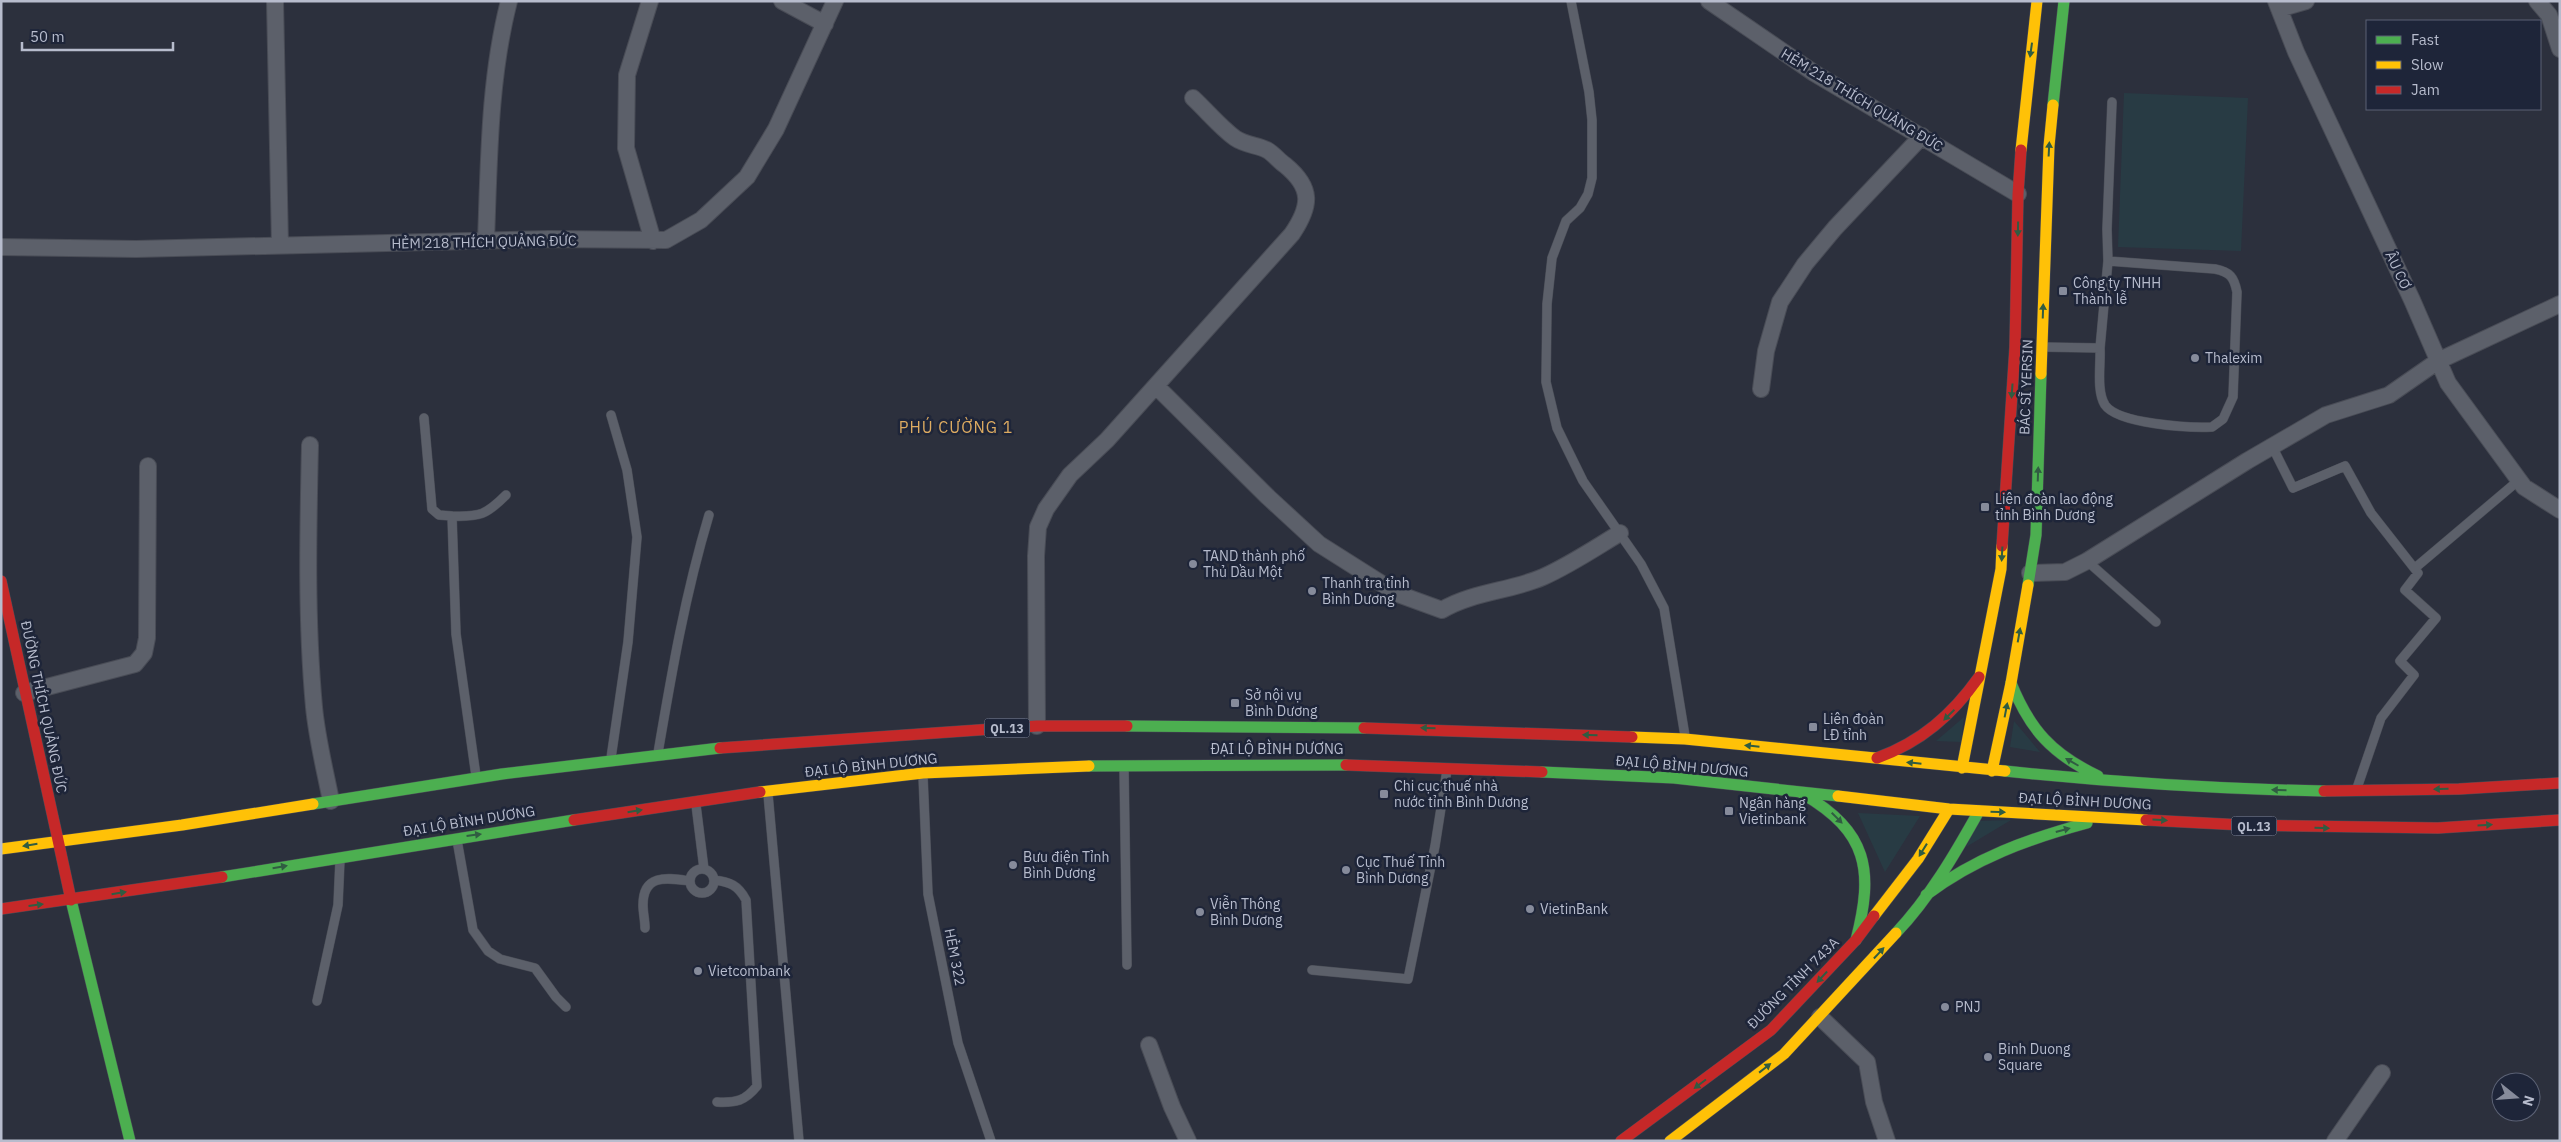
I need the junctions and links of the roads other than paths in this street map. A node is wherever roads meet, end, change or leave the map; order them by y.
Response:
1 (276, 1) edge
2 (509, 1) edge
3 (650, 1) edge
4 (782, 1) edge
5 (835, 1) edge
6 (1571, 1) edge
7 (1709, 1) edge
8 (2037, 1) edge
9 (2043, 1) edge
10 (2306, 1) edge
11 (2536, 1) edge
12 (2064, 3) edge
13 (2277, 5) edge
14 (825, 24) junction
15 (2560, 49) edge
16 (1193, 98) dead end
17 (2112, 102) dead end
18 (1922, 136) junction
19 (2033, 197) junction
20 (486, 241) junction
21 (653, 241) junction
22 (280, 246) junction
23 (1, 247) edge
24 (2108, 260) junction
25 (2560, 304) edge
26 (2029, 347) junction
27 (2100, 348) junction
28 (2438, 361) junction
29 (1156, 386) junction
30 (1761, 389) dead end
31 (612, 415) dead end
32 (424, 418) dead end
33 (310, 445) dead end
34 (2272, 446) junction
35 (148, 466) dead end
36 (2519, 480) junction
37 (506, 495) dead end
38 (2560, 510) edge
39 (709, 515) dead end
40 (452, 516) junction
41 (1620, 533) junction
42 (2087, 561) junction
43 (2415, 568) junction
44 (2030, 573) junction
45 (1, 581) edge
46 (2156, 622) dead end
47 (1979, 677) junction
48 (2011, 683) junction
49 (24, 693) junction
50 (1037, 730) junction
51 (1685, 739) junction
52 (658, 755) junction
53 (1874, 759) junction
54 (610, 761) junction
55 (1124, 764) junction
56 (1447, 767) junction
57 (1961, 773) junction
58 (923, 774) junction
59 (1991, 775) junction
60 (476, 778) junction
61 (2116, 782) junction
62 (2560, 783) edge
63 (767, 791) junction
64 (1797, 791) junction
65 (2356, 791) junction
66 (1954, 797) dead end
67 (331, 801) junction
68 (696, 801) junction
69 (1980, 807) junction
70 (1949, 808) junction
71 (2111, 818) junction
72 (2560, 820) edge
73 (456, 838) junction
74 (58, 840) junction
75 (1, 849) edge
76 (340, 857) junction
77 (704, 869) junction
78 (714, 880) junction
79 (690, 881) junction
80 (1926, 895) junction
81 (71, 900) junction
82 (1, 909) edge
83 (645, 928) dead end
84 (1856, 940) junction
85 (1126, 965) dead end
86 (1312, 970) dead end
87 (317, 1002) dead end
88 (566, 1007) dead end
89 (1820, 1017) junction
90 (1149, 1045) dead end
91 (2382, 1074) dead end
92 (717, 1102) dead end
93 (1665, 1131) edge
94 (130, 1141) edge
95 (799, 1141) edge
96 (991, 1141) edge
97 (1188, 1141) edge
98 (1621, 1141) edge
99 (1887, 1141) edge
100 (2335, 1141) edge

1 - 22 street
2 - 20 street
3 - 21 street
4 - 14 street
5 - 14 street, HẺM 218 THÍCH QUẢNG ĐỨC
6 - 41 lane
7 - 18 street, HẺM 218 THÍCH QUẢNG ĐỨC
8 -> 19 main road, BÁC SĨ YERSIN
9 - 12 main road
10 - 13 street
11 - 15 street
19 -> 12 main road, BÁC SĨ YERSIN
13 - 28 street, ÂU CƠ
14 - 21 street, HẺM 218 THÍCH QUẢNG ĐỨC
16 - 29 street
17 - 24 lane
18 - 19 street, HẺM 218 THÍCH QUẢNG ĐỨC
18 - 30 street
19 -> 26 main road, BÁC SĨ YERSIN
26 -> 19 main road, BÁC SĨ YERSIN
20 - 21 street, HẺM 218 THÍCH QUẢNG ĐỨC
20 - 22 street, HẺM 218 THÍCH QUẢNG ĐỨC
22 - 23 street, HẺM 218 THÍCH QUẢNG ĐỨC
24 - 27 lane
24 - 27 lane
25 - 28 street
26 - 27 lane
44 -> 26 main road, BÁC SĨ YERSIN
26 -> 47 main road, BÁC SĨ YERSIN
28 - 34 street
28 - 36 street, ÂU CƠ
29 - 41 street
29 - 50 street
31 - 54 lane
32 - 40 lane
33 - 67 street
34 - 42 street
34 - 43 lane
35 - 49 street
36 - 38 street, ÂU CƠ
36 - 43 lane
37 - 40 lane
39 - 52 lane
40 - 60 lane
41 - 51 lane
42 - 44 street
42 - 46 lane
43 - 65 lane
48 -> 44 main road, BÁC SĨ YERSIN
45 - 49 main road, ĐƯỜNG THÍCH QUẢNG ĐỨC
47 -> 53 main road
47 - 57 main road, BÁC SĨ YERSIN
59 -> 48 main road, BÁC SĨ YERSIN
61 -> 48 main road
49 - 74 main road, ĐƯỜNG THÍCH QUẢNG ĐỨC
51 -> 50 main road, ĐẠI LỘ BÌNH DƯƠNG / QL.13
50 - 52 main road, ĐẠI LỘ BÌNH DƯƠNG / QL.13
53 -> 51 main road, ĐẠI LỘ BÌNH DƯƠNG / QL.13
52 - 54 main road, ĐẠI LỘ BÌNH DƯƠNG / QL.13
57 -> 53 main road, ĐẠI LỘ BÌNH DƯƠNG / QL.13
54 - 60 main road, ĐẠI LỘ BÌNH DƯƠNG / QL.13
55 - 56 main road, ĐẠI LỘ BÌNH DƯƠNG / QL.13
55 - 58 main road, ĐẠI LỘ BÌNH DƯƠNG / QL.13
55 - 85 lane
56 - 64 main road, ĐẠI LỘ BÌNH DƯƠNG / QL.13
56 - 86 lane
57 - 59 main road, ĐẠI LỘ BÌNH DƯƠNG / QL.13
58 - 63 main road, ĐẠI LỘ BÌNH DƯƠNG / QL.13
58 - 96 lane, HẺM 322
59 - 61 main road, ĐẠI LỘ BÌNH DƯƠNG / QL.13
60 - 67 main road, ĐẠI LỘ BÌNH DƯƠNG / QL.13
65 -> 61 main road, ĐẠI LỘ BÌNH DƯƠNG / QL.13
62 -> 65 main road, ĐẠI LỘ BÌNH DƯƠNG / QL.13
63 - 68 main road, ĐẠI LỘ BÌNH DƯƠNG / QL.13
63 - 95 lane
64 - 70 main road, ĐẠI LỘ BÌNH DƯƠNG / QL.13
64 -> 84 main road
66 - 70 main road, ĐƯỜNG TỈNH 743A
67 - 74 main road, ĐẠI LỘ BÌNH DƯƠNG / QL.13
73 -> 68 main road, ĐẠI LỘ BÌNH DƯƠNG / QL.13
68 - 77 lane
69 - 70 main road, ĐẠI LỘ BÌNH DƯƠNG / QL.13
69 -> 71 main road, ĐẠI LỘ BÌNH DƯƠNG / QL.13
69 - 80 main road, ĐƯỜNG TỈNH 743A
70 -> 84 main road, ĐƯỜNG TỈNH 743A
71 -> 72 main road, ĐẠI LỘ BÌNH DƯƠNG / QL.13
80 -> 71 main road
73 - 76 main road, ĐẠI LỘ BÌNH DƯƠNG / QL.13
73 - 88 lane
74 -> 75 main road, ĐẠI LỘ BÌNH DƯƠNG / QL.13
74 - 81 main road, ĐƯỜNG THÍCH QUẢNG ĐỨC
81 -> 76 main road, ĐẠI LỘ BÌNH DƯƠNG / QL.13
76 - 87 lane
77 - 78 lane
77 - 79 lane
78 - 79 lane
78 - 92 lane
79 - 83 lane
89 -> 80 main road, ĐƯỜNG TỈNH 743A
82 -> 81 main road, ĐẠI LỘ BÌNH DƯƠNG / QL.13
81 - 94 main road
84 -> 93 main road, ĐƯỜNG TỈNH 743A
93 -> 89 main road, ĐƯỜNG TỈNH 743A
89 - 99 street
90 - 97 street
91 - 100 street
93 - 98 main road, ĐƯỜNG TỈNH 743A

